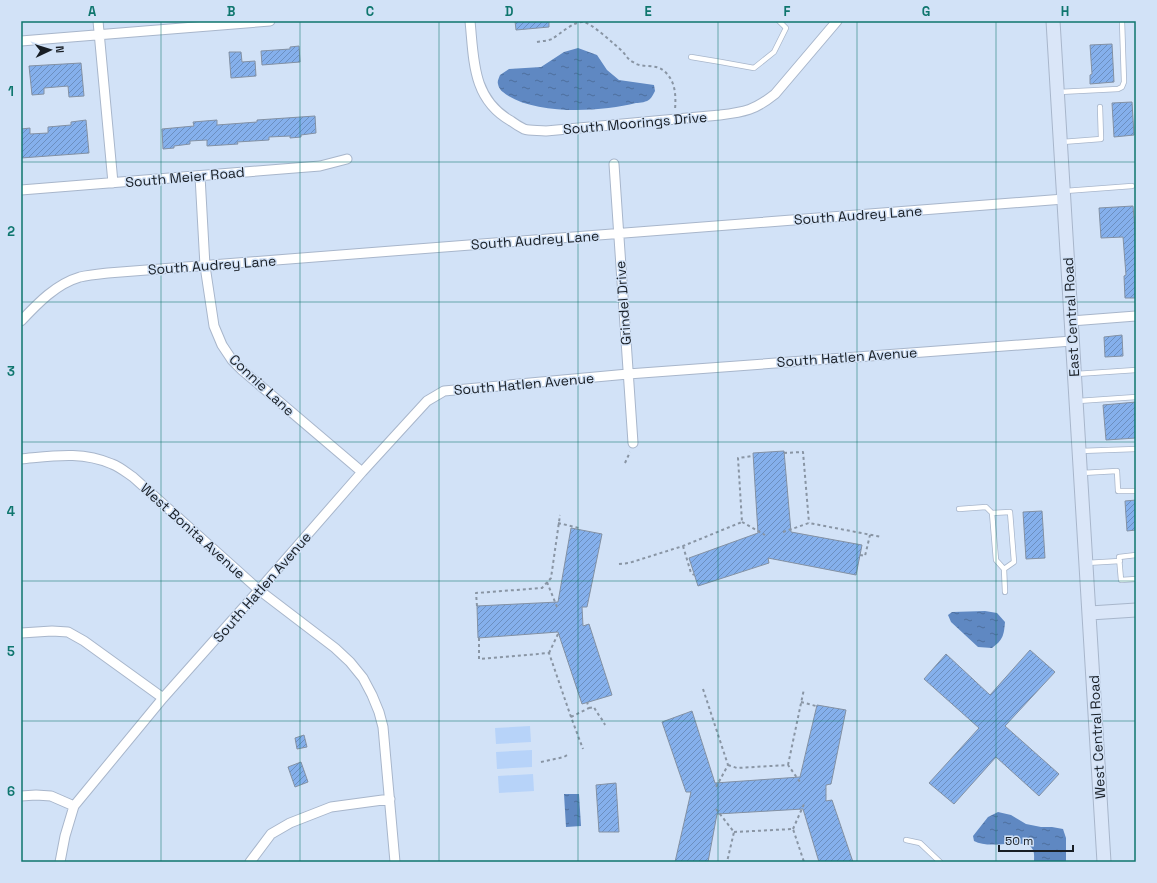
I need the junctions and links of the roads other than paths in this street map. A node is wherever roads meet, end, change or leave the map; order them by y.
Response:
1 (98, 21) edge
2 (270, 21) edge
3 (470, 21) edge
4 (779, 21) edge
5 (837, 21) edge
6 (1052, 21) edge
7 (1122, 21) edge
8 (99, 34) junction
9 (21, 41) edge
10 (691, 57) dead end
11 (1057, 92) junction
12 (1100, 107) dead end
13 (1060, 142) junction
14 (347, 159) dead end
15 (614, 164) dead end
16 (200, 176) junction
17 (113, 183) junction
18 (1132, 186) dead end
19 (21, 190) edge
20 (1064, 195) junction
21 (618, 234) junction
22 (205, 266) junction
23 (1136, 316) edge
24 (21, 321) edge
25 (1071, 321) junction
26 (1072, 341) junction
27 (1136, 370) edge
28 (628, 374) junction
29 (1074, 374) junction
30 (1136, 397) edge
31 (1076, 401) junction
32 (633, 443) road end
33 (1136, 449) edge
34 (1079, 451) junction
35 (21, 459) edge
36 (362, 472) junction
37 (1081, 473) junction
38 (1136, 491) edge
39 (959, 509) dead end
40 (992, 513) junction
41 (1136, 556) edge
42 (1119, 559) junction
43 (1086, 563) junction
44 (1004, 569) junction
45 (1136, 579) edge
46 (259, 590) junction
47 (1005, 592) dead end
48 (1136, 610) edge
49 (1090, 613) junction
50 (21, 633) edge
51 (163, 698) junction
52 (21, 796) edge
53 (390, 799) junction
54 (74, 806) junction
55 (906, 840) dead end
56 (60, 862) edge
57 (250, 862) edge
58 (395, 862) edge
59 (940, 862) edge
60 (1104, 862) edge

1 - 8 street
2 - 8 street
3 - 5 street, South Moorings Drive
4 - 10 lane
6 - 11 main road, East Central Road
7 - 11 lane
8 - 9 street
8 - 17 street
11 - 13 main road, East Central Road
12 - 13 lane
13 - 20 main road, East Central Road
14 - 16 street, South Meier Road
15 - 21 street, Grindel Drive
16 - 17 street, South Meier Road
16 - 22 street, Connie Lane
17 - 19 street, South Meier Road
18 - 20 lane
20 - 21 street, South Audrey Lane
20 - 25 main road, East Central Road
21 - 22 street, South Audrey Lane
21 - 28 street, Grindel Drive
22 - 24 street, South Audrey Lane
22 - 36 street, Connie Lane
23 - 25 street
25 - 26 main road, East Central Road
26 - 28 street, South Hatlen Avenue
26 - 29 main road, East Central Road
27 - 29 lane
28 - 32 street, Grindel Drive
28 - 36 street, South Hatlen Avenue
29 - 31 main road, East Central Road
30 - 31 lane
31 - 34 main road, East Central Road
33 - 34 lane
34 - 37 main road, East Central Road
35 - 46 street, West Bonita Avenue
36 - 46 street, South Hatlen Avenue
37 - 38 lane
37 - 43 main road, East Central Road
39 - 40 lane
40 - 44 lane
40 - 44 lane
41 - 42 lane
42 - 43 lane
42 - 45 lane
43 - 49 main road, East Central Road
44 - 47 lane
46 - 51 street, South Hatlen Avenue
46 - 53 street, West Bonita Avenue
48 - 49 main road
49 - 60 main road, West Central Road
50 - 51 street
51 - 54 street, South Hatlen Avenue
52 - 54 street
53 - 57 street
53 - 58 street, West Bonita Avenue
54 - 56 street, South Hatlen Avenue
55 - 59 lane

